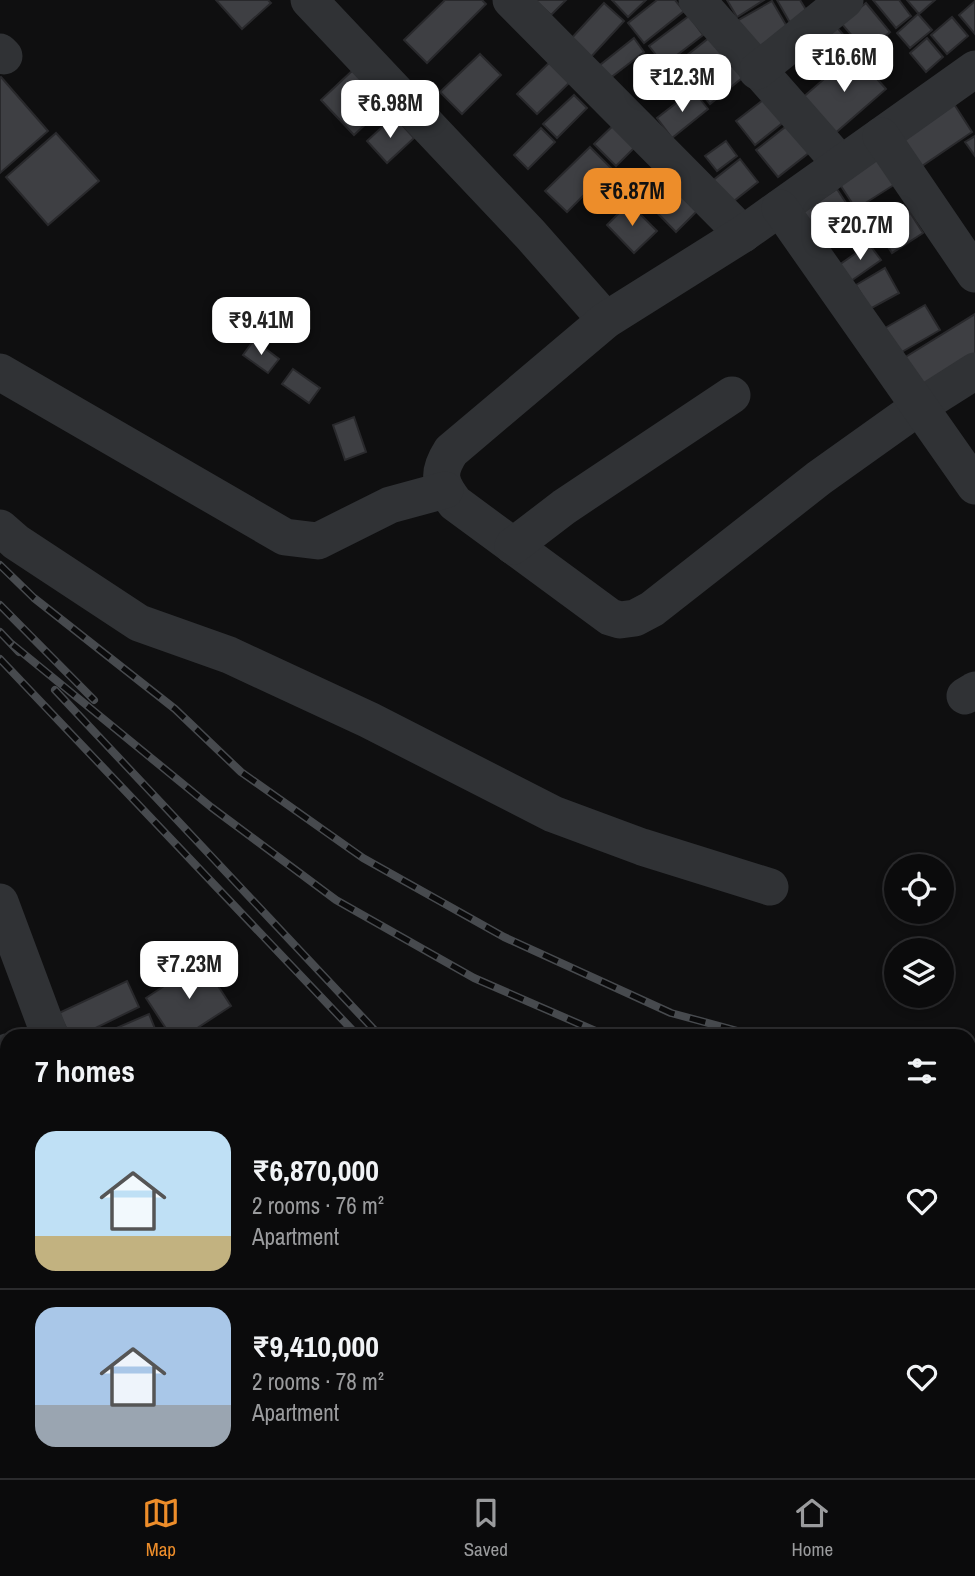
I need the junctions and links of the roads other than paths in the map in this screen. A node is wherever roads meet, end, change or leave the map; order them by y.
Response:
1 (309, 0) edge
2 (511, 0) edge
3 (696, 0) edge
4 (845, 0) edge
5 (975, 69) edge
6 (757, 71) junction
7 (881, 136) junction
8 (841, 164) junction
9 (780, 208) junction
10 (743, 234) junction
11 (975, 274) edge
12 (606, 320) junction
13 (975, 371) edge
14 (0, 372) edge
15 (732, 394) dead end
16 (920, 406) junction
17 (975, 486) edge
18 (445, 490) junction
19 (0, 528) edge
20 (513, 546) junction
21 (770, 887) dead end
22 (0, 902) edge
23 (47, 1029) edge

1 - 12 street
2 - 10 street
3 - 6 street
4 - 6 street
5 - 7 street
6 - 8 street
7 - 8 street
7 - 11 street
8 - 9 street
9 - 10 street
9 - 16 street
10 - 12 street
12 - 18 street
13 - 16 street
14 - 18 street
15 - 20 street
16 - 17 street
16 - 20 street
18 - 20 street
19 - 21 street
22 - 23 street

